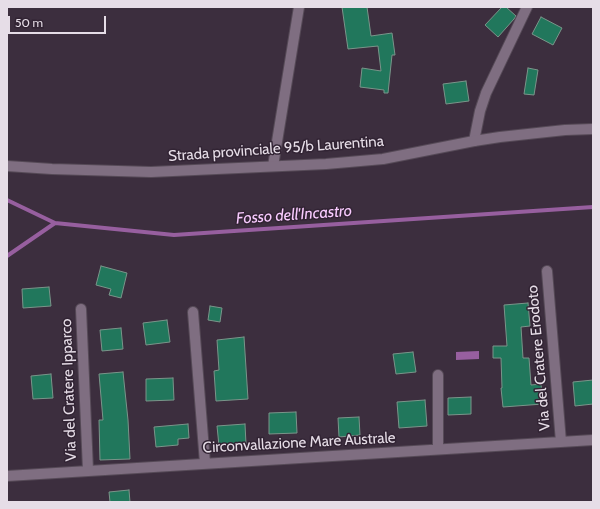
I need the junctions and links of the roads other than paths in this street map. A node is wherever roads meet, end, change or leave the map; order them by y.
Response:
1 (299, 7) edge
2 (527, 7) edge
3 (593, 129) edge
4 (474, 141) junction
5 (7, 166) edge
6 (273, 166) junction
7 (547, 271) dead end
8 (81, 309) dead end
9 (193, 312) dead end
10 (438, 375) dead end
11 (593, 440) edge
12 (562, 442) junction
13 (438, 449) junction
14 (205, 463) junction
15 (88, 470) junction
16 (7, 476) edge

1 - 6 street
2 - 4 street
3 - 4 street, Strada provinciale 95/b Laurentina
4 - 6 street, Strada provinciale 95/b Laurentina
5 - 6 street, Strada provinciale 95/b Laurentina
7 - 12 street, Via del Cratere Erodoto
8 - 15 street, Via del Cratere Ipparco
9 - 14 street
10 - 13 street
11 - 12 street, Circonvallazione Mare Australe
12 - 13 street, Circonvallazione Mare Australe
13 - 14 street, Circonvallazione Mare Australe
14 - 15 street, Circonvallazione Mare Australe
15 - 16 street, Circonvallazione Mare Australe

